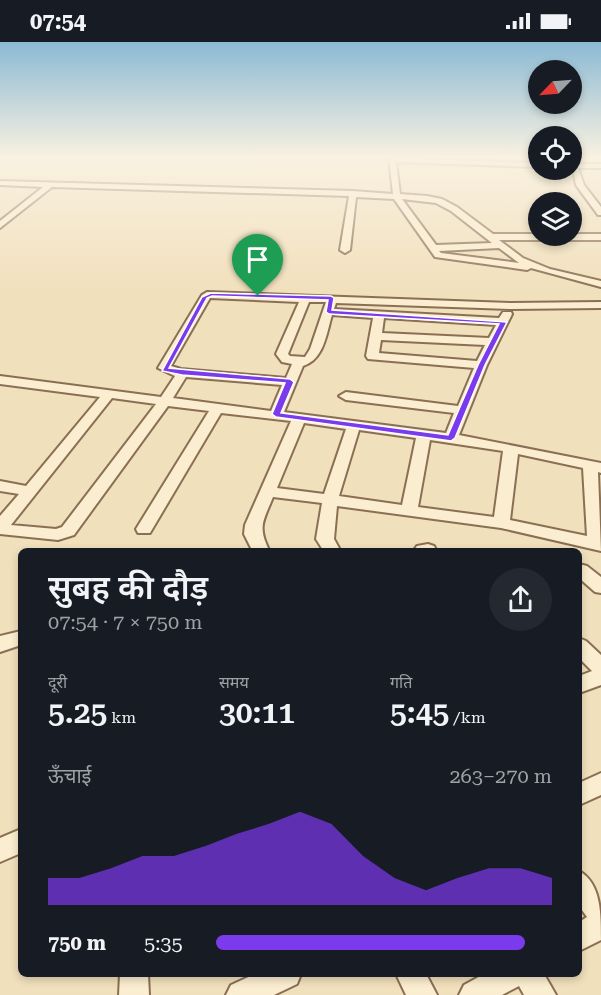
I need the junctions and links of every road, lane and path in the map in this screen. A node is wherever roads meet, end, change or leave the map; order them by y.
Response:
1 (28, 202) edge
2 (352, 202) edge
3 (399, 202) edge
4 (441, 202) edge
5 (0, 225) edge
6 (493, 237) junction
7 (601, 237) edge
8 (501, 246) junction
9 (433, 248) junction
10 (345, 250) dead end
11 (543, 269) junction
12 (601, 284) edge
13 (306, 297) junction
14 (331, 298) junction
15 (601, 305) edge
16 (510, 306) junction
17 (329, 312) junction
18 (379, 315) junction
19 (504, 322) junction
20 (375, 336) junction
21 (494, 342) junction
22 (299, 362) junction
23 (482, 365) junction
24 (182, 373) junction
25 (0, 380) edge
26 (290, 382) junction
27 (109, 394) junction
28 (346, 396) dead end
29 (165, 401) junction
30 (218, 407) junction
31 (461, 410) junction
32 (276, 414) junction
33 (299, 418) junction
34 (354, 425) junction
35 (424, 435) junction
36 (451, 438) junction
37 (511, 448) junction
38 (596, 467) edge
39 (0, 486) edge
40 (30, 491) junction
41 (266, 491) junction
42 (330, 500) junction
43 (409, 511) junction
44 (501, 523) junction
45 (0, 528) edge
46 (144, 529) dead end
47 (599, 545) edge
48 (259, 548) edge
49 (330, 548) edge
50 (582, 571) edge
51 (601, 587) edge
52 (18, 639) edge
53 (0, 644) edge
54 (582, 649) edge
55 (601, 667) edge
56 (601, 676) edge
57 (582, 684) edge
58 (601, 784) edge
59 (582, 793) edge
60 (18, 842) edge
61 (0, 850) edge
62 (582, 888) edge
63 (601, 914) edge
64 (601, 925) edge
65 (582, 934) edge
66 (134, 977) edge
67 (280, 977) edge
68 (412, 977) edge
69 (507, 977) edge
70 (530, 977) edge
71 (134, 995) edge
72 (241, 995) edge
73 (422, 995) edge
74 (474, 995) edge
75 (542, 995) edge

1 - 5 street
2 - 10 street
3 - 9 street
4 - 6 street
6 - 7 street
6 - 8 street
8 - 9 street
8 - 11 street
9 - 11 street
11 - 12 street
13 - 14 street
13 - 22 street
13 - 24 street
14 - 16 street
14 - 17 street
15 - 16 street
16 - 19 street
17 - 18 street
17 - 22 street
18 - 19 street
18 - 20 street
19 - 21 street
20 - 21 street
20 - 23 street
21 - 23 street
22 - 26 street
23 - 31 street
24 - 26 street
24 - 29 street
25 - 27 street
26 - 32 street
27 - 29 street
27 - 40 street
28 - 31 street
29 - 30 street
29 - 45 street
30 - 32 street
30 - 46 street
31 - 36 street
32 - 33 street
33 - 34 street
33 - 41 street
34 - 35 street
34 - 42 street
35 - 36 street
35 - 43 street
36 - 37 street
37 - 38 street
37 - 44 street
38 - 47 street
39 - 40 street
40 - 45 street
41 - 42 street
41 - 48 street
42 - 43 street
42 - 49 street
43 - 44 street
44 - 47 street
50 - 51 street
52 - 53 street
54 - 55 street
56 - 57 street
58 - 59 street
60 - 61 street
62 - 63 street
64 - 65 street
66 - 71 street
67 - 72 street
68 - 73 street
69 - 74 street
70 - 75 street

